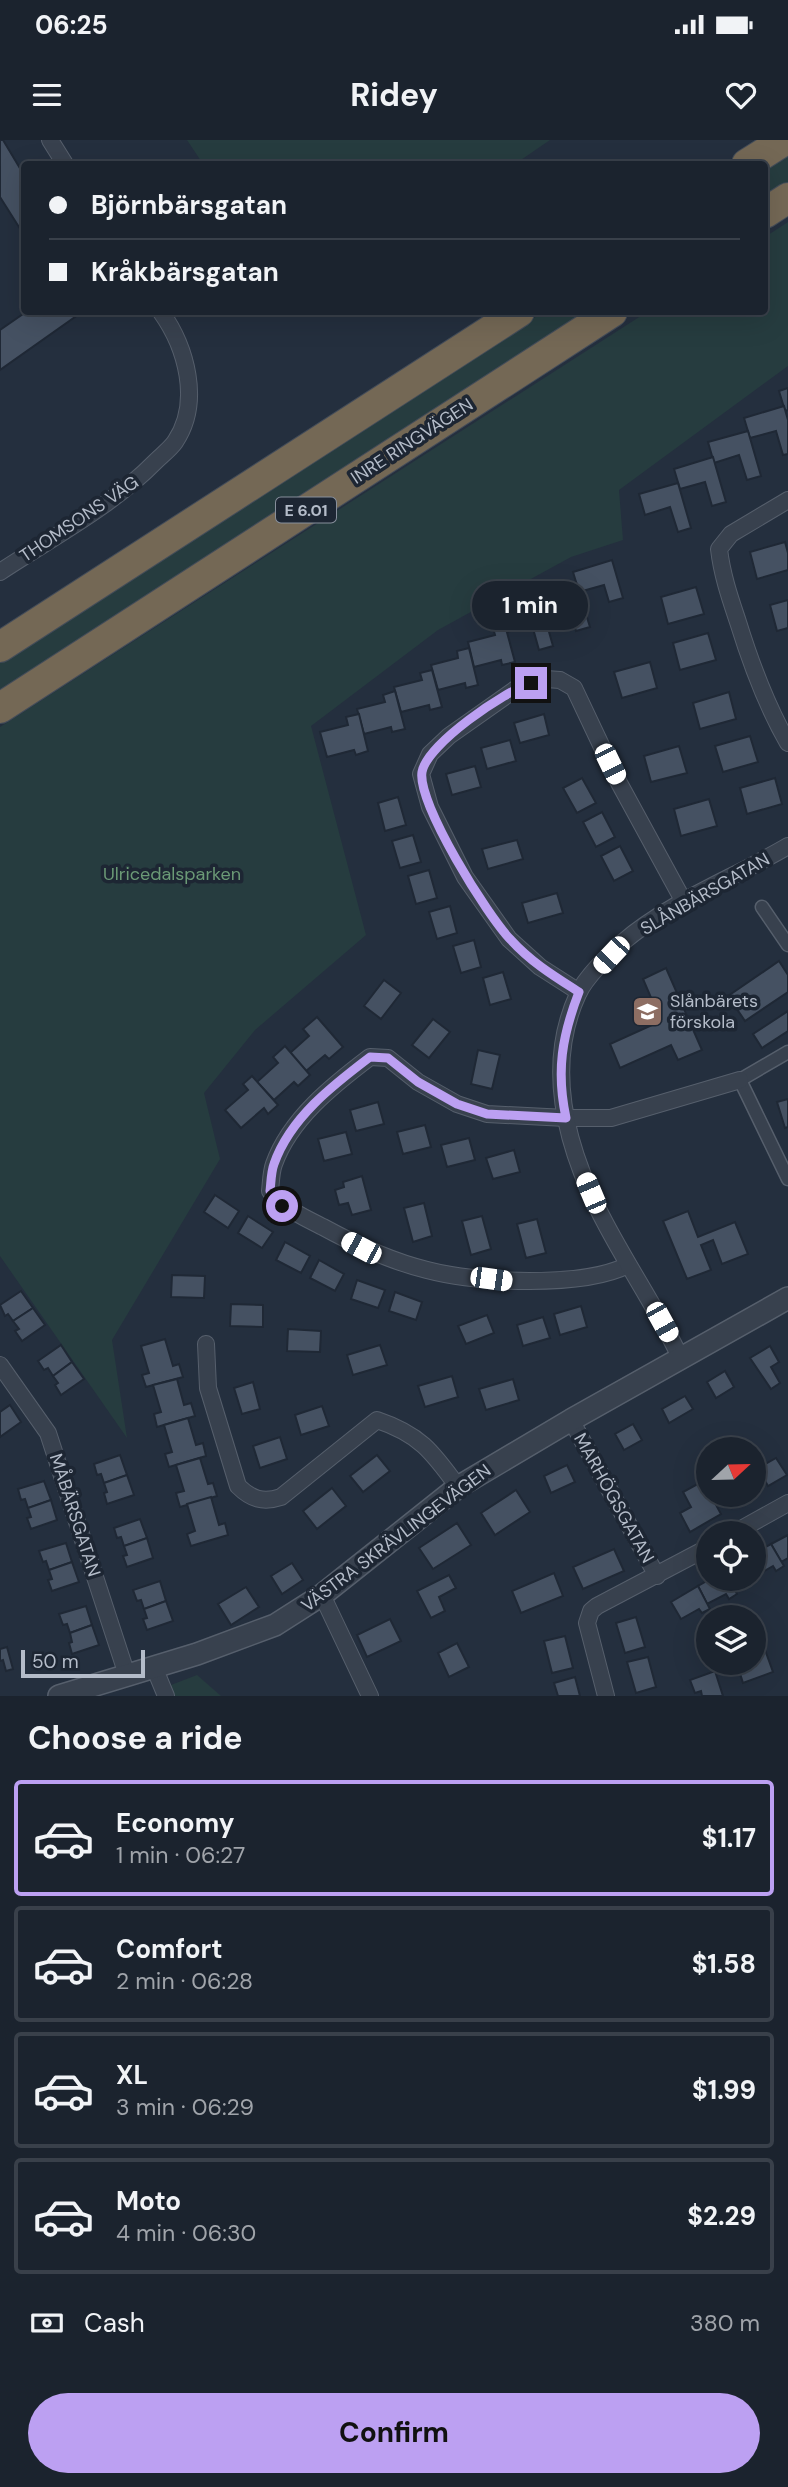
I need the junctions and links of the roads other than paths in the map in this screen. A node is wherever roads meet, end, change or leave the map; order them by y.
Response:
1 (50, 140) edge
2 (767, 140) edge
3 (785, 140) edge
4 (63, 161) edge
5 (740, 161) edge
6 (752, 161) edge
7 (788, 198) edge
8 (768, 212) edge
9 (163, 315) edge
10 (514, 315) edge
11 (607, 315) edge
12 (788, 500) edge
13 (0, 572) edge
14 (0, 646) edge
15 (0, 708) edge
16 (788, 743) edge
17 (788, 846) edge
18 (684, 902) junction
19 (762, 907) dead end
20 (788, 945) edge
21 (579, 992) junction
22 (788, 1052) edge
23 (740, 1080) junction
24 (566, 1118) junction
25 (788, 1179) edge
26 (628, 1265) junction
27 (788, 1298) edge
28 (206, 1345) dead end
29 (680, 1357) junction
30 (0, 1365) edge
31 (570, 1420) junction
32 (458, 1486) junction
33 (788, 1503) edge
34 (756, 1521) edge
35 (696, 1554) edge
36 (657, 1576) junction
37 (322, 1595) junction
38 (154, 1667) junction
39 (127, 1675) junction
40 (59, 1696) edge
41 (166, 1696) edge
42 (370, 1696) edge
43 (606, 1696) edge

1 - 4 street
2 - 5 highway
3 - 6 highway
7 - 8 highway
9 - 13 street, THOMSONS VÄG
10 - 14 highway, E 6.01
11 - 15 highway, INRE RINGVÄGEN / E 6.01
12 - 16 street
17 - 18 street, SLÅNBÄRSGATAN
18 - 21 street, SLÅNBÄRSGATAN
18 - 21 street
19 - 20 street
21 - 24 street, SLÅNBÄRSGATAN
22 - 23 street
23 - 24 street
23 - 25 street
24 - 26 street, SLÅNBÄRSGATAN
24 - 26 street
26 - 29 street, SLÅNBÄRSGATAN
27 - 29 street, VÄSTRA SKRÄVLINGEVÄGEN
28 - 32 street
29 - 31 street, VÄSTRA SKRÄVLINGEVÄGEN
30 - 39 street, MÅBÄRSGATAN
31 - 32 street, VÄSTRA SKRÄVLINGEVÄGEN
31 - 36 street, MARHÖGSGATAN
32 - 37 street, VÄSTRA SKRÄVLINGEVÄGEN
33 - 34 street
35 - 36 street
36 - 43 street
37 - 38 street, VÄSTRA SKRÄVLINGEVÄGEN
37 - 42 street
38 - 39 street, VÄSTRA SKRÄVLINGEVÄGEN
38 - 41 street
39 - 40 street, VÄSTRA SKRÄVLINGEVÄGEN

